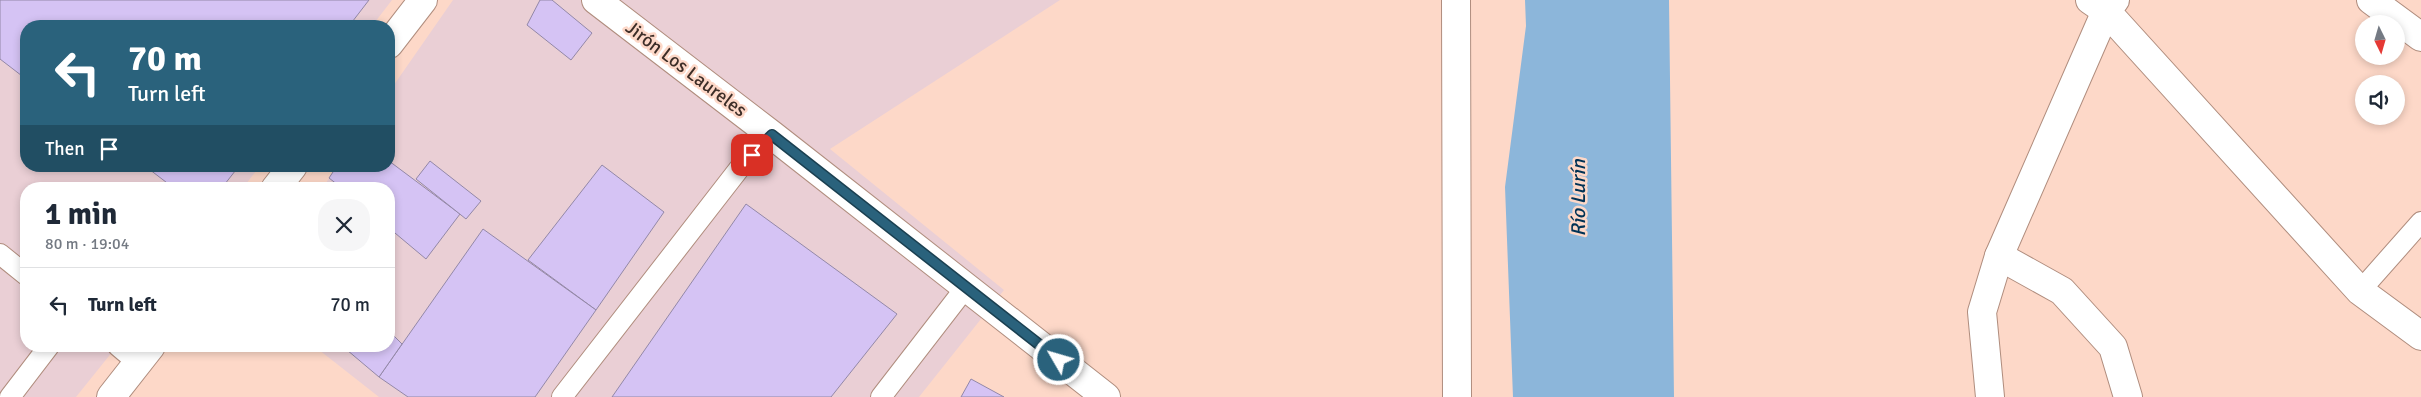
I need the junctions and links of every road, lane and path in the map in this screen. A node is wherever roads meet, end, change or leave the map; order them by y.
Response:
1 (423, 0) edge
2 (596, 0) edge
3 (1456, 0) edge
4 (2371, 0) edge
5 (2104, 4) edge
6 (395, 36) edge
7 (2421, 37) edge
8 (772, 135) junction
9 (288, 172) edge
10 (280, 182) edge
11 (2421, 222) edge
12 (0, 254) edge
13 (1999, 256) junction
14 (20, 270) edge
15 (966, 287) junction
16 (2360, 291) junction
17 (2421, 336) edge
18 (44, 352) edge
19 (136, 352) edge
20 (10, 397) edge
21 (111, 397) edge
22 (562, 397) edge
23 (881, 397) edge
24 (1106, 397) edge
25 (1457, 397) edge
26 (1990, 397) edge
27 (2128, 397) edge

1 - 6 street
2 - 8 street, Jirón Los Laureles
3 - 25 street
4 - 7 street
5 - 13 street
5 - 16 street
8 - 15 street, Jirón Los Laureles
8 - 22 lane
9 - 10 street
11 - 16 lane
12 - 14 lane
13 - 26 street
13 - 27 street
15 - 23 lane
15 - 24 street, Jirón Los Laureles
16 - 17 street
18 - 20 lane
19 - 21 street

